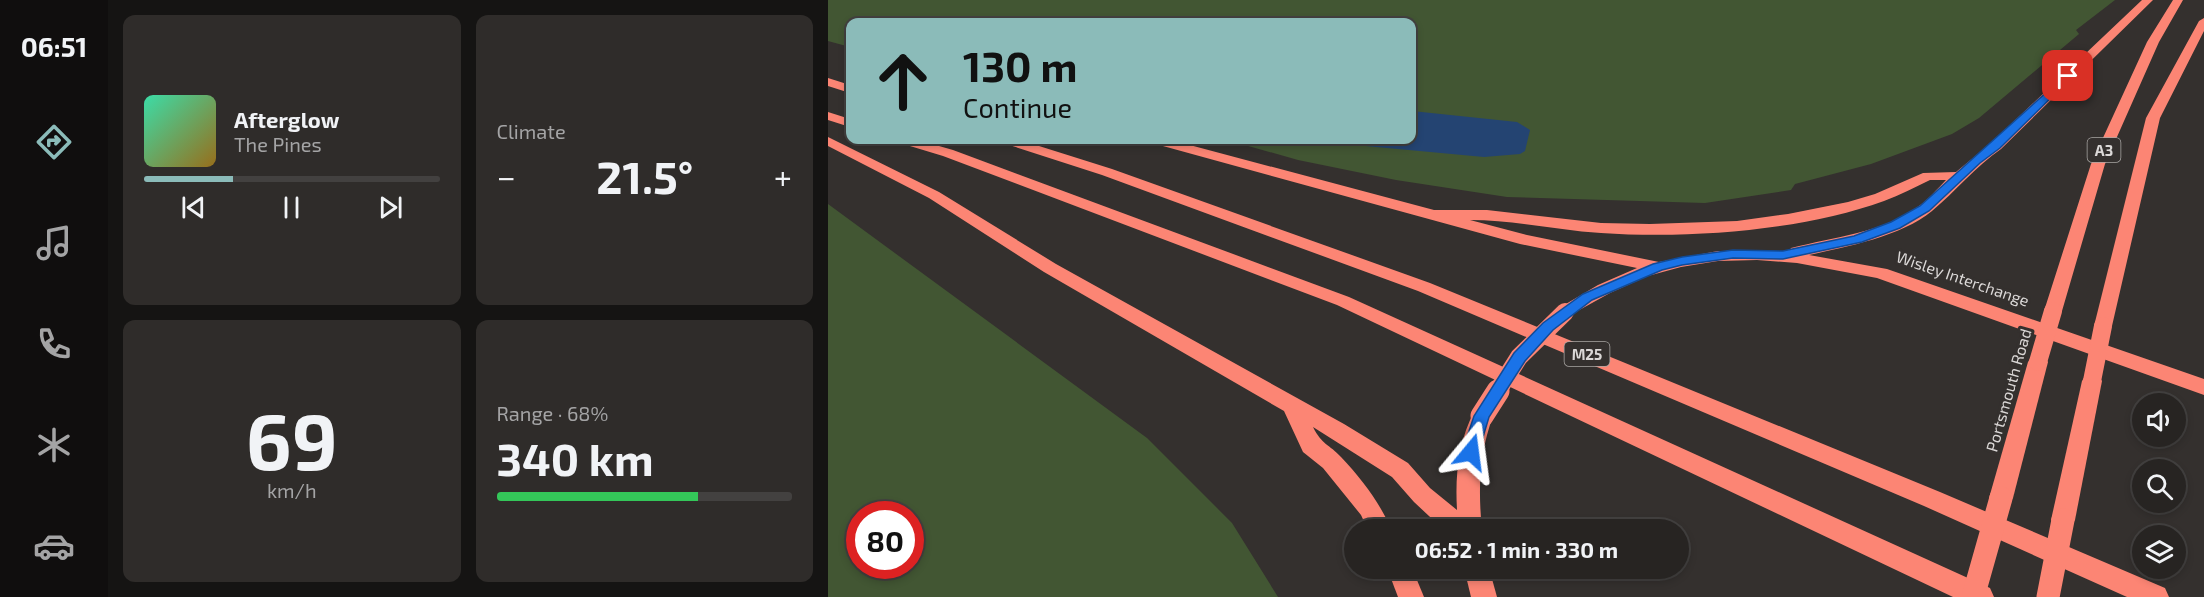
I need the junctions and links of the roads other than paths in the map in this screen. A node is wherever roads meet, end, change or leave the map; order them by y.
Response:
1 (2148, 0) edge
2 (2178, 0) edge
3 (2204, 21) edge
4 (846, 78) edge
5 (828, 80) edge
6 (846, 87) edge
7 (828, 116) edge
8 (846, 122) edge
9 (828, 141) edge
10 (918, 144) edge
11 (1020, 144) edge
12 (1172, 144) edge
13 (1958, 176) junction
14 (1429, 215) junction
15 (1783, 255) junction
16 (1658, 267) junction
17 (2204, 387) edge
18 (1293, 408) junction
19 (1374, 519) edge
20 (1449, 519) edge
21 (1469, 519) edge
22 (1404, 579) edge
23 (1479, 579) edge
24 (1411, 597) edge
25 (1484, 597) edge
26 (1973, 597) edge
27 (1981, 597) edge
28 (2048, 597) edge
29 (2156, 597) edge

1 - 13 highway
2 - 26 highway, Portsmouth Road / A3, bridge
3 - 28 highway, A3, bridge
4 - 5 highway
5 - 6 highway
7 - 8 highway
9 - 18 highway
10 - 27 highway
11 - 29 highway, M25
12 - 14 highway
13 - 14 highway
13 - 15 highway
14 - 16 highway
15 - 16 highway, Wisley Interchange
15 - 17 highway, Wisley Interchange
16 - 21 highway, Wisley Interchange, bridge
18 - 19 highway
18 - 20 highway
22 - 24 highway
23 - 25 highway

